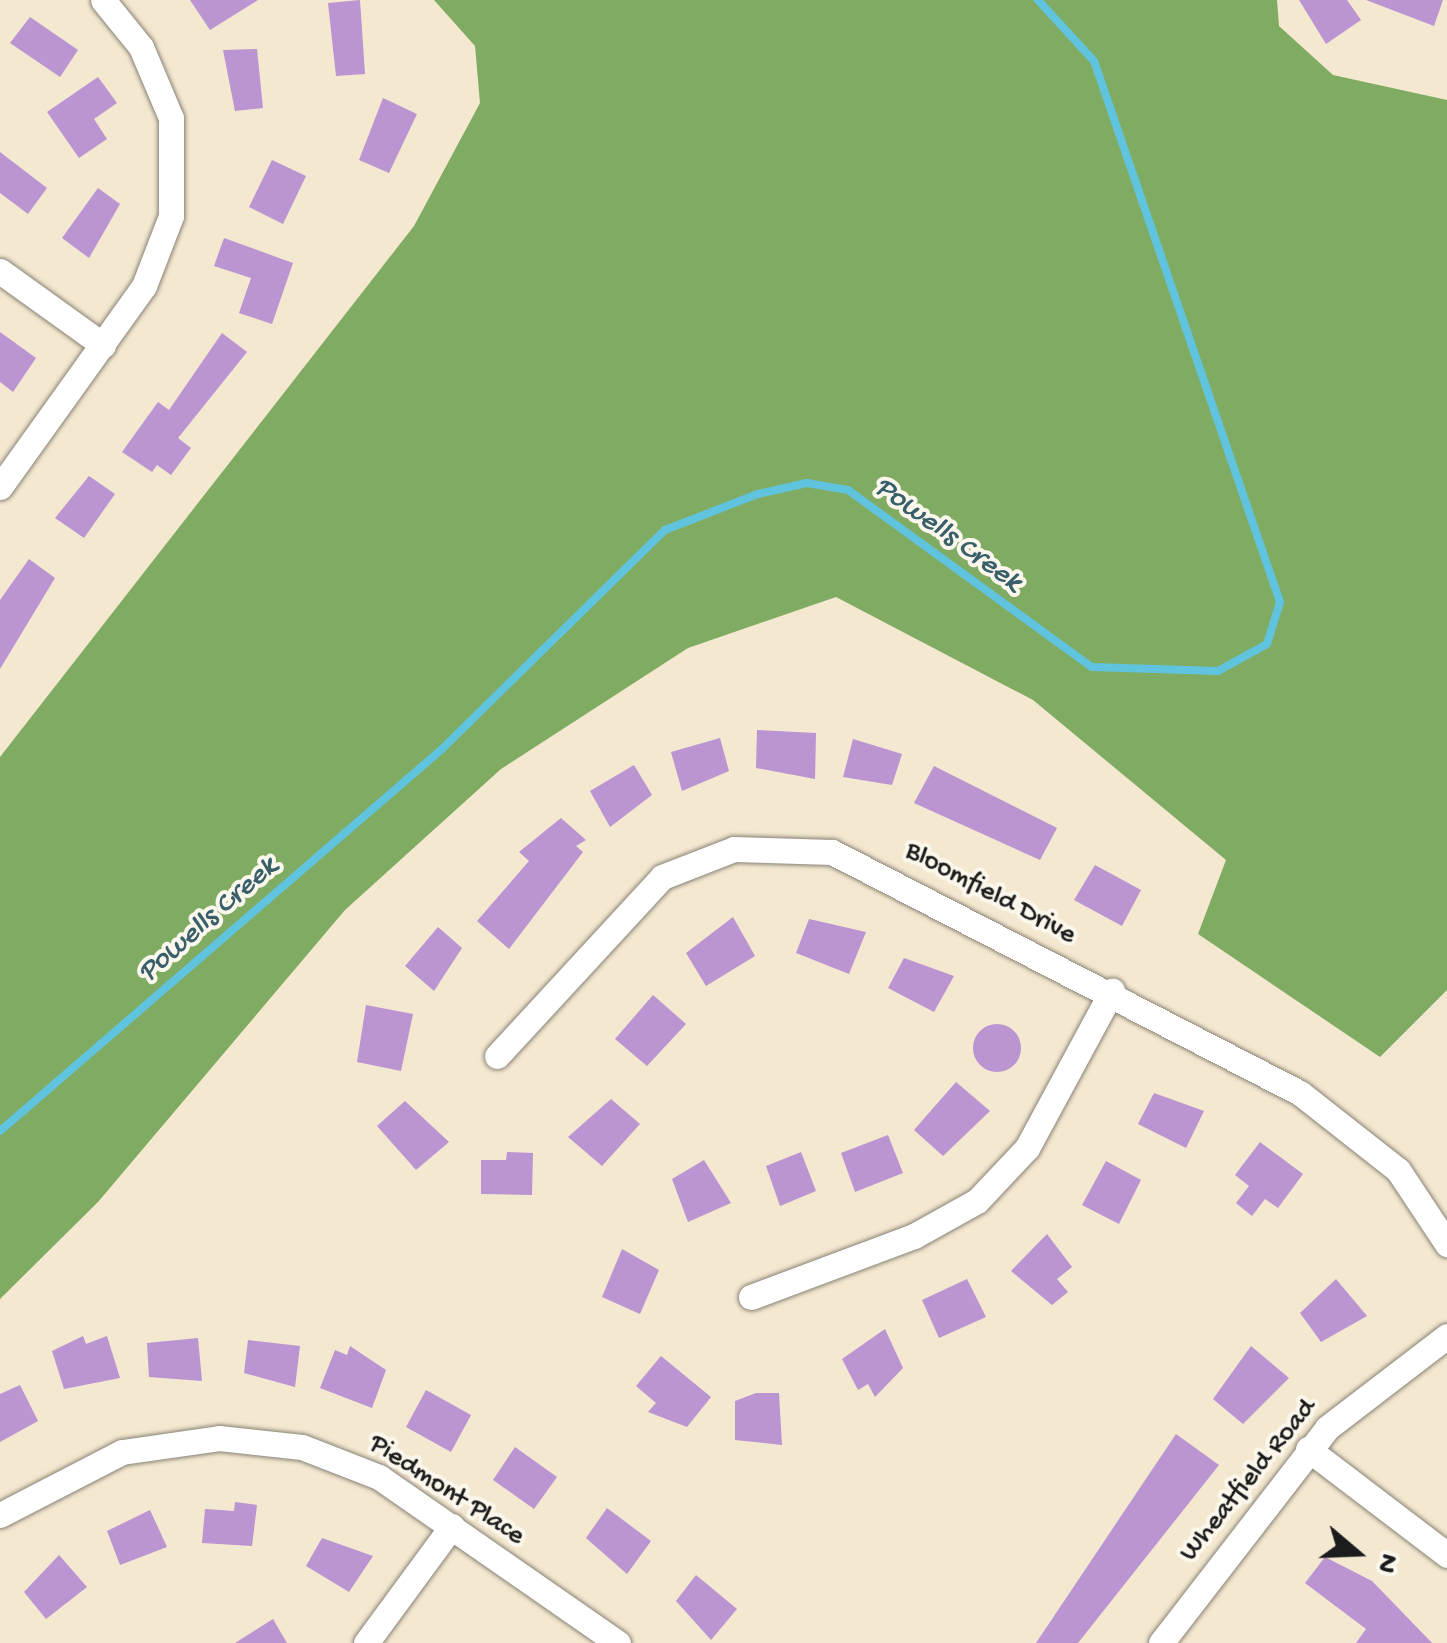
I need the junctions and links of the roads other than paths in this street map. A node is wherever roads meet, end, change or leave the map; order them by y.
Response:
1 (103, 0) edge
2 (0, 271) edge
3 (102, 344) junction
4 (0, 487) edge
5 (1112, 992) junction
6 (497, 1056) dead end
7 (1447, 1244) edge
8 (750, 1297) dead end
9 (1447, 1336) edge
10 (1308, 1449) junction
11 (0, 1515) edge
12 (452, 1526) junction
13 (1447, 1555) edge
14 (366, 1643) edge
15 (618, 1643) edge
16 (1162, 1643) edge

1 - 3 street
2 - 3 street
3 - 4 street
5 - 6 street, Bloomfield Drive
5 - 7 street, Bloomfield Drive
5 - 8 street
9 - 10 street, Wheatfield Road
10 - 13 street
10 - 16 street, Wheatfield Road
11 - 12 street, Piedmont Place
12 - 14 street
12 - 15 street, Piedmont Place

